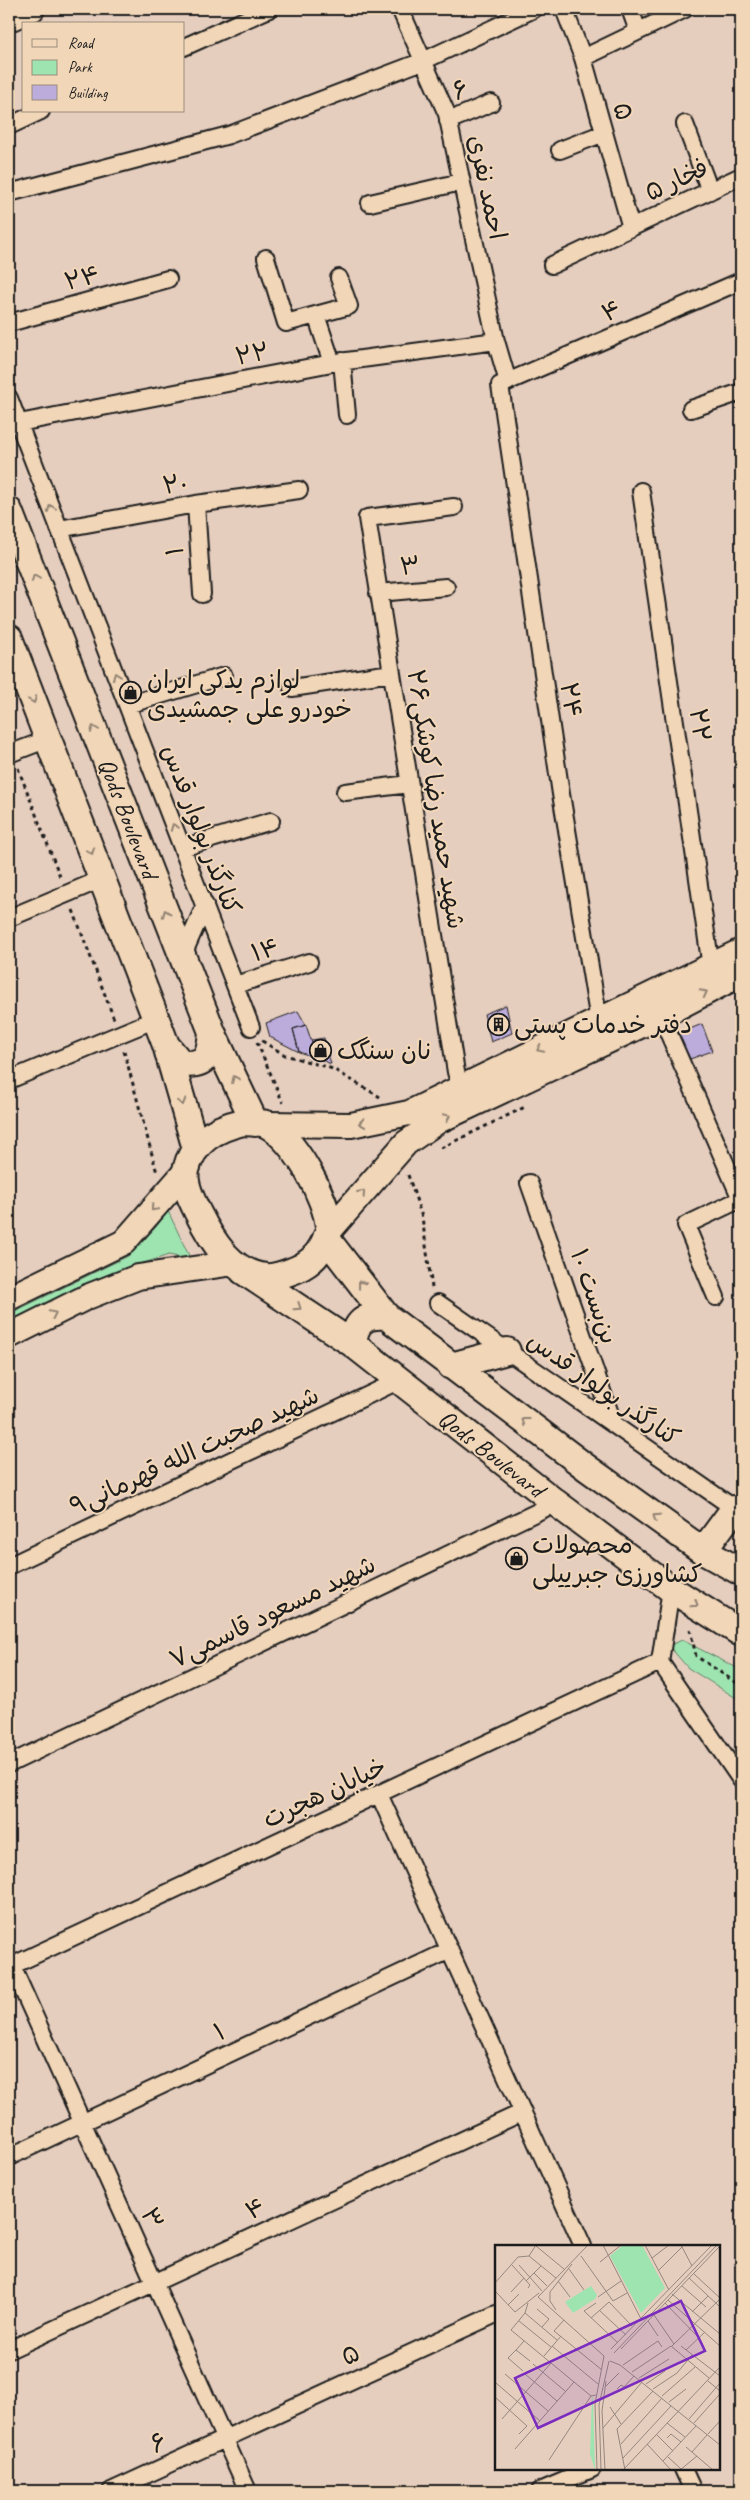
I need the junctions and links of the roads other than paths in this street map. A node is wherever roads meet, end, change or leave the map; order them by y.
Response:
1 (32, 9) edge
2 (269, 9) edge
3 (400, 9) edge
4 (534, 9) edge
5 (564, 9) edge
6 (630, 9) edge
7 (685, 9) edge
8 (9, 19) edge
9 (638, 32) junction
10 (185, 47) edge
11 (583, 58) junction
12 (423, 61) junction
13 (491, 103) dead end
14 (38, 112) edge
15 (448, 121) junction
16 (685, 124) dead end
17 (9, 126) edge
18 (604, 133) junction
19 (560, 150) dead end
20 (740, 180) edge
21 (462, 182) junction
22 (710, 191) junction
23 (9, 192) edge
24 (370, 202) dead end
25 (631, 228) junction
26 (266, 258) dead end
27 (552, 265) dead end
28 (339, 278) dead end
29 (168, 279) dead end
30 (741, 281) edge
31 (316, 315) junction
32 (9, 323) edge
33 (496, 341) junction
34 (337, 362) junction
35 (504, 384) junction
36 (741, 392) edge
37 (9, 398) edge
38 (691, 409) dead end
39 (347, 415) dead end
40 (19, 423) junction
41 (300, 490) dead end
42 (641, 491) dead end
43 (196, 504) junction
44 (454, 508) dead end
45 (9, 511) edge
46 (59, 529) junction
47 (446, 587) dead end
48 (202, 594) dead end
49 (378, 594) junction
50 (9, 638) edge
51 (391, 673) junction
52 (224, 676) dead end
53 (292, 688) dead end
54 (127, 705) junction
55 (48, 740) junction
56 (11, 754) edge
57 (409, 784) junction
58 (345, 792) dead end
59 (271, 821) dead end
60 (182, 848) junction
61 (102, 879) junction
62 (204, 905) junction
63 (9, 918) edge
64 (741, 951) edge
65 (182, 957) junction
66 (309, 962) dead end
67 (711, 967) junction
68 (741, 974) edge
69 (235, 985) junction
70 (661, 1016) junction
71 (156, 1019) junction
72 (599, 1021) junction
73 (251, 1027) road end
74 (212, 1032) junction
75 (166, 1045) junction
76 (9, 1080) edge
77 (461, 1088) junction
78 (260, 1124) junction
79 (191, 1160) junction
80 (529, 1183) dead end
81 (328, 1234) junction
82 (239, 1267) junction
83 (716, 1297) dead end
84 (9, 1298) edge
85 (438, 1303) road end
86 (386, 1316) junction
87 (9, 1336) edge
88 (353, 1344) junction
89 (506, 1351) junction
90 (451, 1366) junction
91 (400, 1380) junction
92 (614, 1425) junction
93 (556, 1503) junction
94 (737, 1511) edge
95 (704, 1551) junction
96 (9, 1566) edge
97 (741, 1572) edge
98 (677, 1592) junction
99 (741, 1633) edge
100 (660, 1662) junction
101 (9, 1764) edge
102 (741, 1780) edge
103 (379, 1794) junction
104 (450, 1950) junction
105 (10, 1967) edge
106 (523, 2112) junction
107 (83, 2122) junction
108 (9, 2157) edge
109 (583, 2245) edge
110 (155, 2283) junction
111 (495, 2314) edge
112 (9, 2350) edge
113 (225, 2439) junction
114 (590, 2470) edge
115 (683, 2470) edge
116 (111, 2491) edge
117 (248, 2491) edge
118 (540, 2491) edge
119 (693, 2491) edge

1 - 8 main road
2 - 10 street
3 - 12 street, احمد نفری
4 - 12 street
5 - 11 street, ۵
6 - 9 street
7 - 9 street
9 - 11 street
11 - 18 street, ۵
12 - 15 street, احمد نفری
12 - 23 street
13 - 15 street, ۶
14 - 17 street
15 - 21 street, احمد نفری
16 - 22 street
18 - 19 street
18 - 25 street, ۵
20 - 22 street, فخار ۵
21 - 24 street
21 - 33 street, احمد نفری
22 - 25 street, فخار ۵
25 - 27 street, فخار ۵
26 - 31 street
28 - 31 street
29 - 32 street, ۲۴
30 - 35 street, ۴
31 - 34 street
33 - 34 street, ۲۲
33 - 35 street, احمد نفری
34 - 39 street
34 - 40 street, ۲۲
35 - 72 street, ۲۴
36 - 38 street
37 - 40 street, کنارگذر بولوار قدس
46 -> 40 street, کنارگذر بولوار قدس
41 - 43 street, ۲۰
42 - 67 street, ۲۲
43 - 46 street, ۲۰
43 - 48 street, ۱
44 - 49 street, شهید حمید رضا کوشکی۲۶
65 -> 45 main road, Qods Boulevard
54 -> 46 street, کنارگذر بولوار قدس
47 - 49 street, ۳
49 - 51 street, شهید حمید رضا کوشکی۲۶
50 -> 55 main road, Qods Boulevard
51 - 53 street
51 - 57 street, شهید حمید رضا کوشکی۲۶
52 - 54 street
60 -> 54 street, کنارگذر بولوار قدس
55 - 56 street
55 -> 61 main road, Qods Boulevard
57 - 58 street
57 - 77 street, شهید حمید رضا کوشکی۲۶
59 - 60 street
60 - 62 street, کنارگذر بولوار قدس
61 - 63 street
61 - 71 main road, Qods Boulevard
62 - 65 street
62 - 69 street, کنارگذر بولوار قدس
64 - 67 main road
65 - 74 main road, Qods Boulevard
66 - 69 street, ۱۴
67 - 72 main road
70 -> 68 main road
69 - 73 street, کنارگذر بولوار قدس
81 -> 70 main road
70 - 83 street
71 - 75 main road, Qods Boulevard
71 - 76 street
72 -> 77 main road
74 - 75 main road
78 -> 74 main road, Qods Boulevard
75 -> 79 main road, Qods Boulevard
77 -> 78 main road
78 - 79 main road
78 - 81 main road
79 - 82 main road
79 -> 84 main road
80 - 92 street, بن‌بست ۱۰
81 - 82 main road
86 -> 81 main road, Qods Boulevard
87 -> 82 main road
82 -> 88 main road, Qods Boulevard
85 - 89 street, کنارگذر بولوار قدس
86 - 88 main road
86 - 90 main road, Qods Boulevard
88 - 91 main road, Qods Boulevard
89 - 90 main road
89 - 92 street, کنارگذر بولوار قدس
95 -> 90 main road, Qods Boulevard
91 - 93 main road, Qods Boulevard
91 - 96 street, شهید صحبت الله قهرمانی۹
92 - 94 street, کنارگذر بولوار قدس
93 - 98 main road, Qods Boulevard
93 - 101 street, شهید مسعود قاسمی۷
94 - 95 main road
95 - 97 main road, Qods Boulevard
98 -> 99 main road, Qods Boulevard
98 - 100 street
100 - 102 street
100 - 103 street, خیابان هجرت
103 - 104 street
103 - 105 street, خیابان هجرت
104 - 106 street
104 - 107 street, ۱
105 - 107 street, ۳
106 - 109 street
106 - 110 street, ۴
107 - 108 street, ۱
107 - 110 street, ۳
110 - 112 street, ۴
110 - 113 street, ۳
111 - 113 street, ۵
113 - 116 street, ۶
113 - 117 street, ۳
114 - 118 street
115 - 119 street

